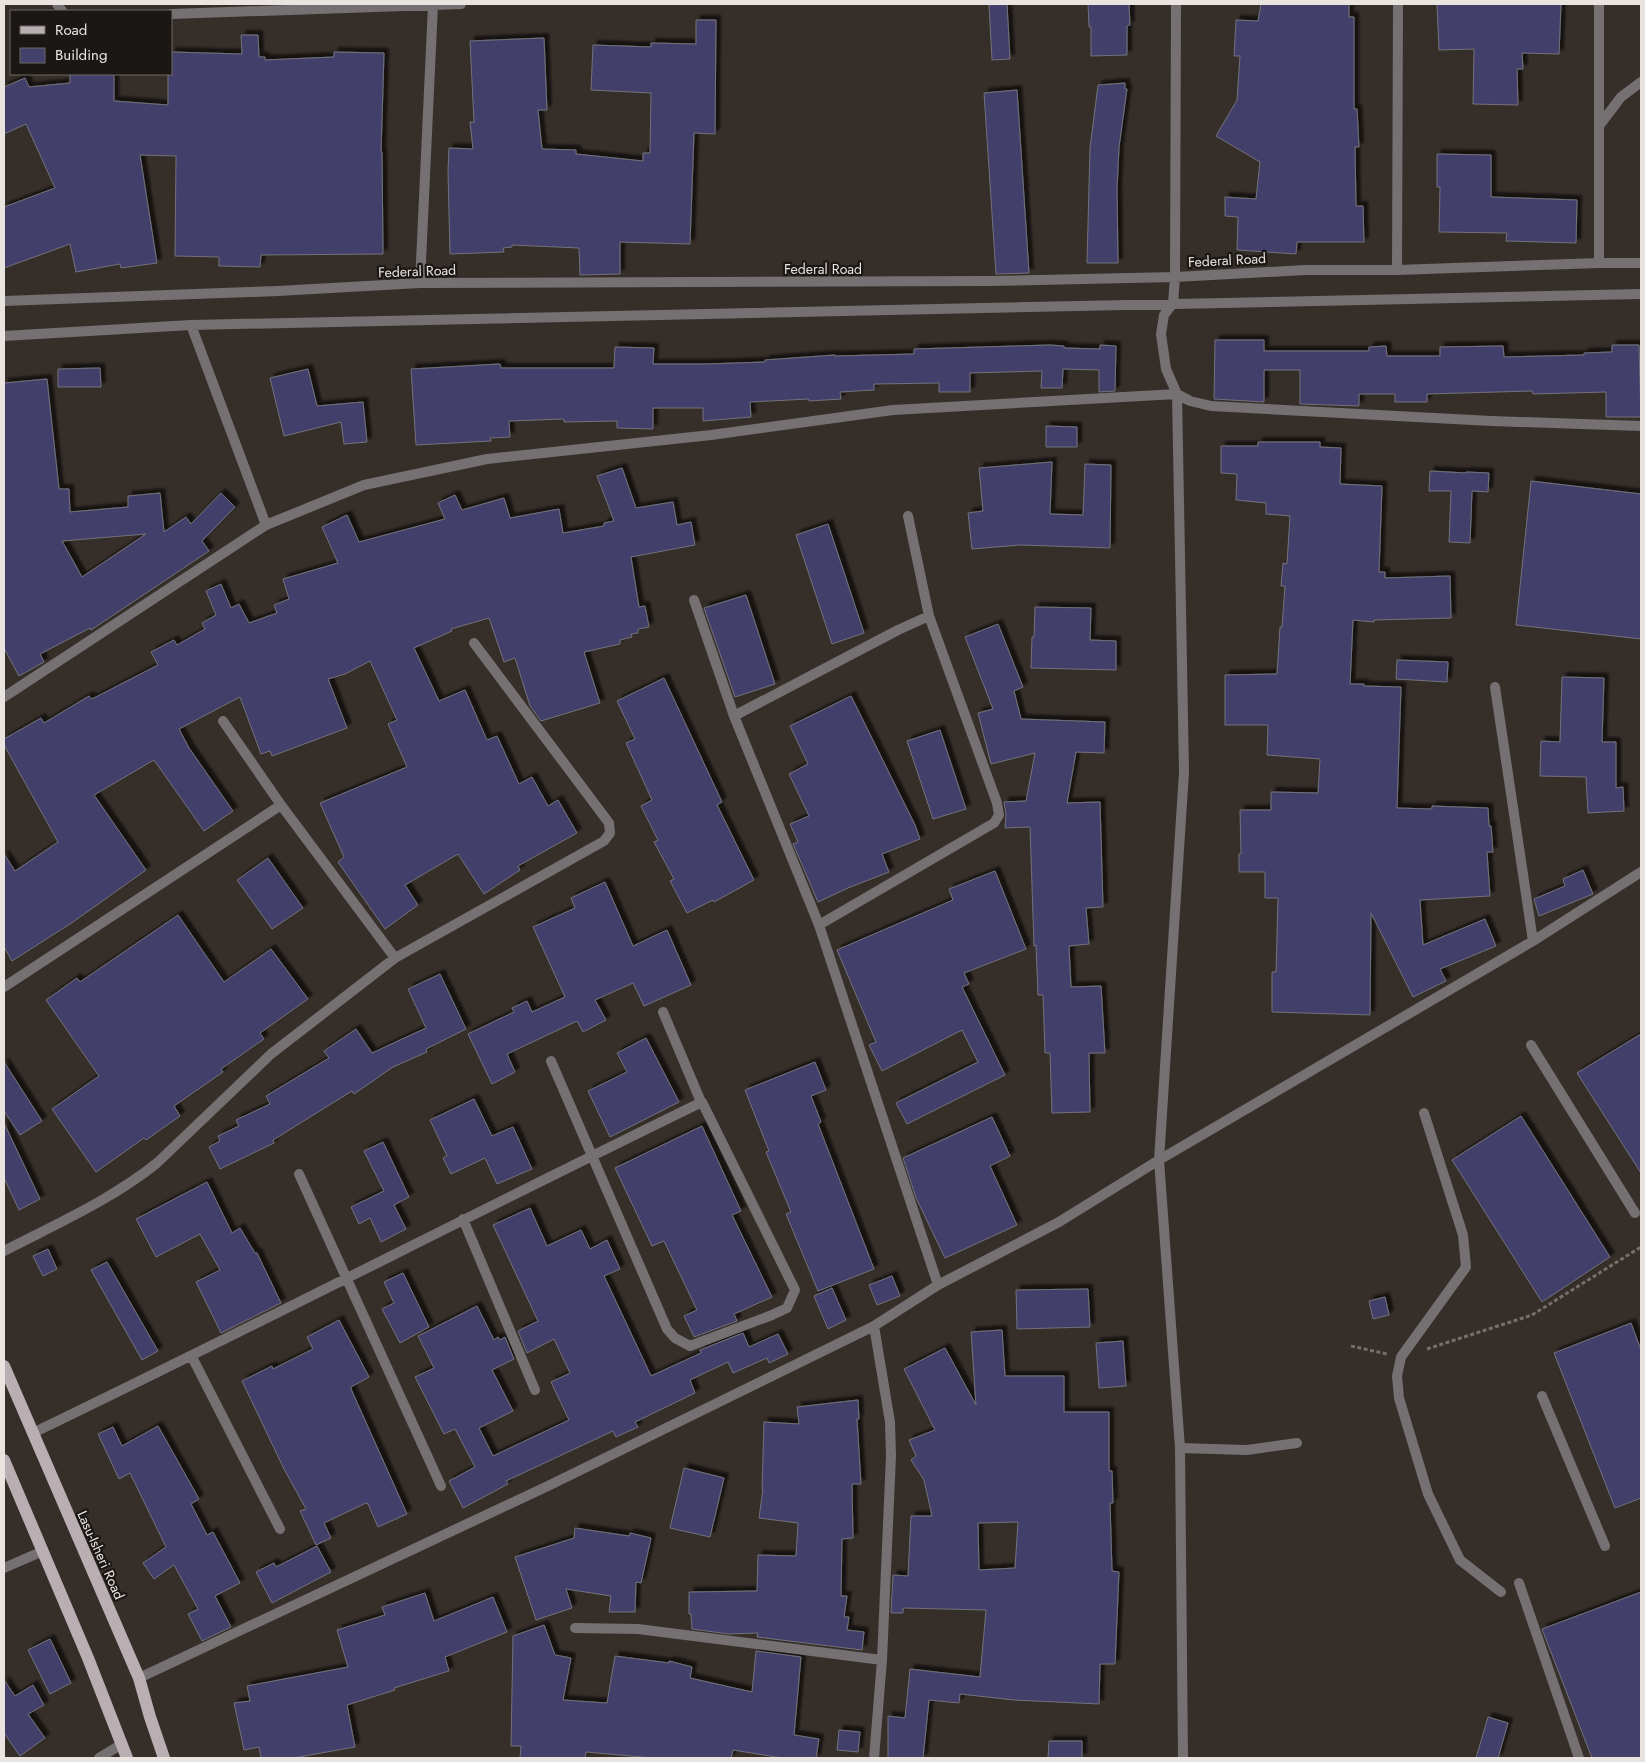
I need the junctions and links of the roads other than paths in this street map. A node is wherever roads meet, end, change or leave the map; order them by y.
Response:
1 (461, 4) edge
2 (1176, 4) edge
3 (1398, 4) edge
4 (1599, 4) edge
5 (433, 5) edge
6 (213, 8) edge
7 (172, 14) edge
8 (1641, 82) edge
9 (1599, 126) junction
10 (1599, 262) junction
11 (1641, 263) edge
12 (1397, 270) junction
13 (1175, 277) junction
14 (420, 283) junction
15 (1641, 294) edge
16 (4, 301) edge
17 (1173, 303) junction
18 (191, 325) junction
19 (4, 336) edge
20 (1177, 394) junction
21 (1641, 426) edge
22 (908, 516) dead end
23 (266, 525) junction
24 (694, 600) dead end
25 (929, 616) junction
26 (474, 643) dead end
27 (1495, 687) dead end
28 (4, 697) edge
29 (734, 716) junction
30 (223, 722) dead end
31 (281, 805) junction
32 (1641, 872) edge
33 (819, 924) junction
34 (1533, 941) junction
35 (395, 958) junction
36 (4, 987) edge
37 (664, 1012) dead end
38 (1531, 1045) dead end
39 (550, 1061) dead end
40 (701, 1102) junction
41 (1424, 1113) dead end
42 (592, 1156) junction
43 (1159, 1160) junction
44 (299, 1174) dead end
45 (1635, 1213) dead end
46 (463, 1219) junction
47 (4, 1251) edge
48 (346, 1278) junction
49 (938, 1285) junction
50 (874, 1326) junction
51 (192, 1357) junction
52 (4, 1366) edge
53 (535, 1390) dead end
54 (1542, 1396) dead end
55 (33, 1433) junction
56 (1297, 1443) dead end
57 (1180, 1448) junction
58 (4, 1460) edge
59 (441, 1486) dead end
60 (280, 1529) dead end
61 (1605, 1546) dead end
62 (43, 1551) junction
63 (4, 1568) edge
64 (1519, 1584) dead end
65 (1501, 1592) dead end
66 (575, 1628) dead end
67 (882, 1660) junction
68 (139, 1678) junction
69 (122, 1744) junction
70 (98, 1758) edge
71 (127, 1758) edge
72 (164, 1758) edge
73 (874, 1758) edge
74 (1183, 1758) edge
75 (1579, 1758) edge

1 - 5 street
2 - 13 street
3 - 12 street
4 - 9 street
5 - 6 street
5 - 14 street
6 - 7 street
8 - 9 street
9 - 10 street
10 - 11 street, Federal Road
10 - 12 street, Federal Road
12 - 13 street, Federal Road
13 - 14 street, Federal Road
13 - 17 street
14 - 16 street, Federal Road
15 - 17 street
17 - 18 street
17 - 20 street
18 - 19 street
18 - 23 street
20 - 21 street
20 - 23 street
20 - 43 street
22 - 25 street
23 - 28 street
24 - 29 street
25 - 29 street
25 - 33 street
26 - 35 street
27 - 34 street
29 - 33 street
30 - 31 street
31 - 35 street
31 - 36 street
32 - 34 street
33 - 49 street
34 - 43 street
35 - 47 street
37 - 40 street
38 - 45 street
39 - 42 street
40 - 42 street
40 - 42 street
41 - 65 street
42 - 46 street
43 - 49 street
43 - 57 street
44 - 48 street
46 - 48 street
46 - 53 street
48 - 51 street
48 - 59 street
49 - 50 street
50 - 67 street
50 - 68 street
51 - 55 street
51 - 60 street
52 - 55 main road, Lasu-Isheri Road
54 - 61 street
55 - 68 main road, Lasu-Isheri Road
56 - 57 street
57 - 74 street
58 - 62 main road
62 - 63 street
62 - 69 main road
64 - 75 street
66 - 67 street
67 - 73 street
68 - 72 main road, Lasu-Isheri Road
69 - 70 street
69 - 71 main road

